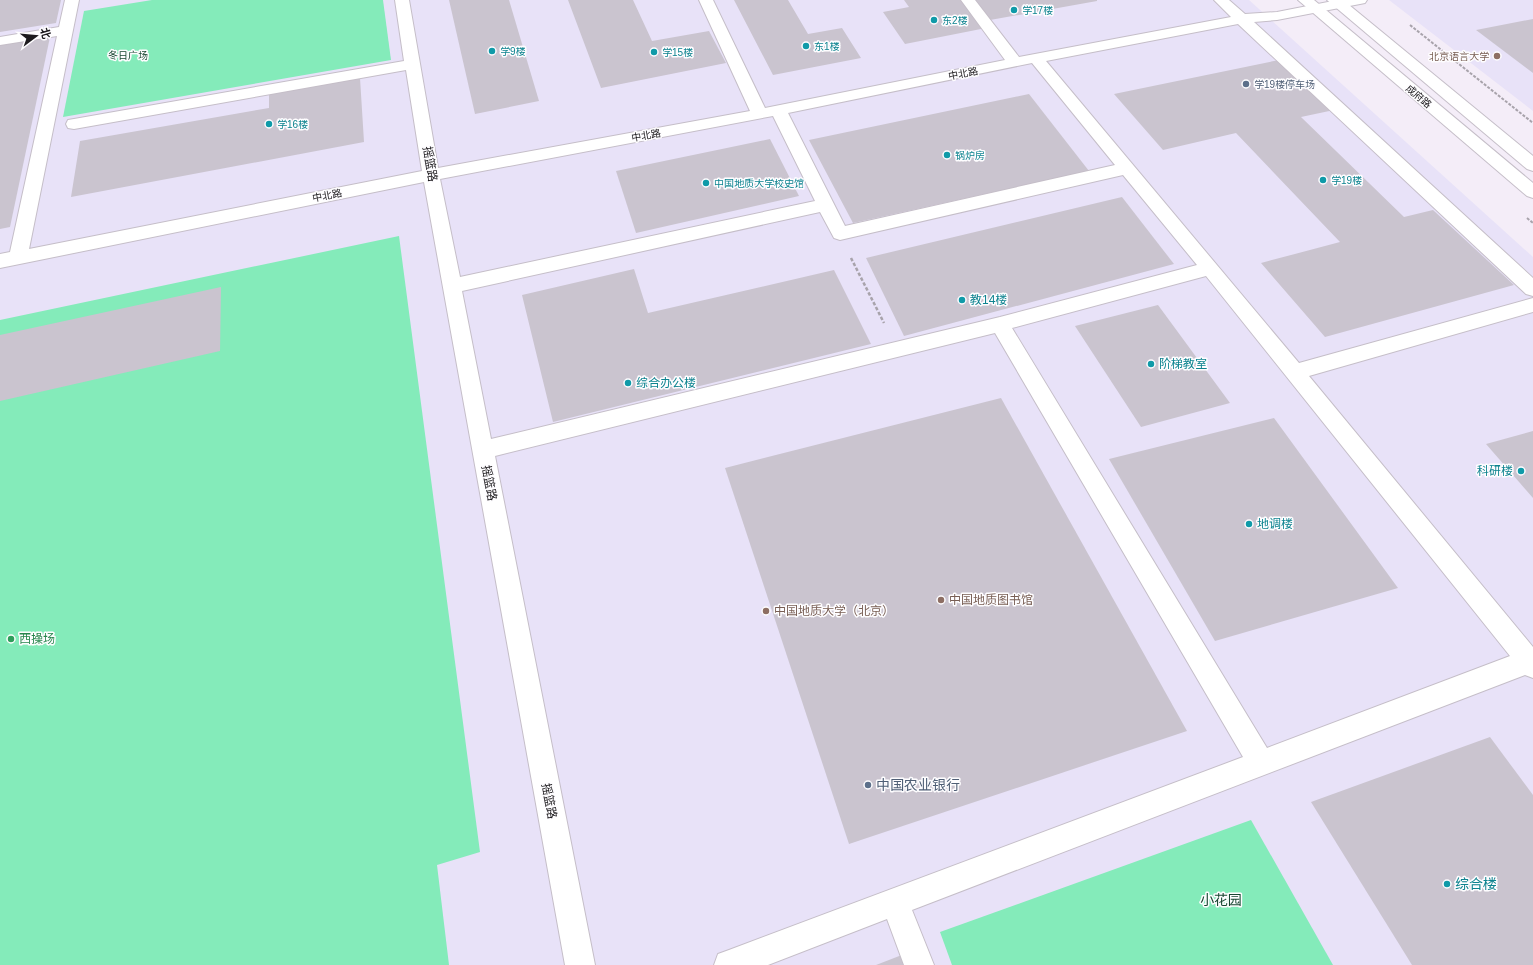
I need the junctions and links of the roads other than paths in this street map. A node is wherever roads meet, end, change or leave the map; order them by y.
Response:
1 (72, 0) edge
2 (402, 0) edge
3 (706, 0) edge
4 (968, 0) edge
5 (1221, 0) edge
6 (1360, 0) edge
7 (1336, 2) edge
8 (1311, 4) edge
9 (1242, 19) junction
10 (66, 30) junction
11 (0, 41) edge
12 (1036, 58) junction
13 (1015, 62) junction
14 (413, 64) junction
15 (778, 110) junction
16 (760, 114) junction
17 (74, 124) dead end
18 (1533, 165) edge
19 (1127, 168) junction
20 (431, 175) junction
21 (1533, 192) edge
22 (825, 205) junction
23 (18, 257) junction
24 (0, 261) edge
25 (1210, 268) junction
26 (452, 286) junction
27 (1533, 290) edge
28 (1533, 305) edge
29 (1000, 324) junction
30 (1294, 372) junction
31 (483, 450) junction
32 (1531, 664) edge
33 (1261, 763) junction
34 (895, 902) junction
35 (580, 965) edge
36 (728, 965) edge
37 (919, 965) edge

1 - 10 street
2 - 14 street, 摇篮路
3 - 16 street
4 - 13 street
5 - 9 street
6 - 7 street, 中北路
7 - 8 street, 中北路
7 - 18 street, 成府路
8 - 9 street, 中北路
8 - 21 street, 成府路
9 - 12 street, 中北路
9 - 27 street
10 - 11 street
10 - 23 street
12 - 13 street, 中北路
12 - 19 street
13 - 15 street, 中北路
14 - 17 street
14 - 20 street, 摇篮路
15 - 16 street, 中北路
15 - 22 street
16 - 20 street, 中北路
19 - 22 street
19 - 25 street
20 - 23 street, 中北路
20 - 26 street, 摇篮路
22 - 26 street
23 - 24 street, 中北路
25 - 29 street
25 - 30 street
26 - 31 street, 摇篮路
28 - 30 street
29 - 31 street
29 - 33 street
30 - 32 street
31 - 35 street, 摇篮路
32 - 33 street
33 - 34 street
34 - 36 street
34 - 37 street

